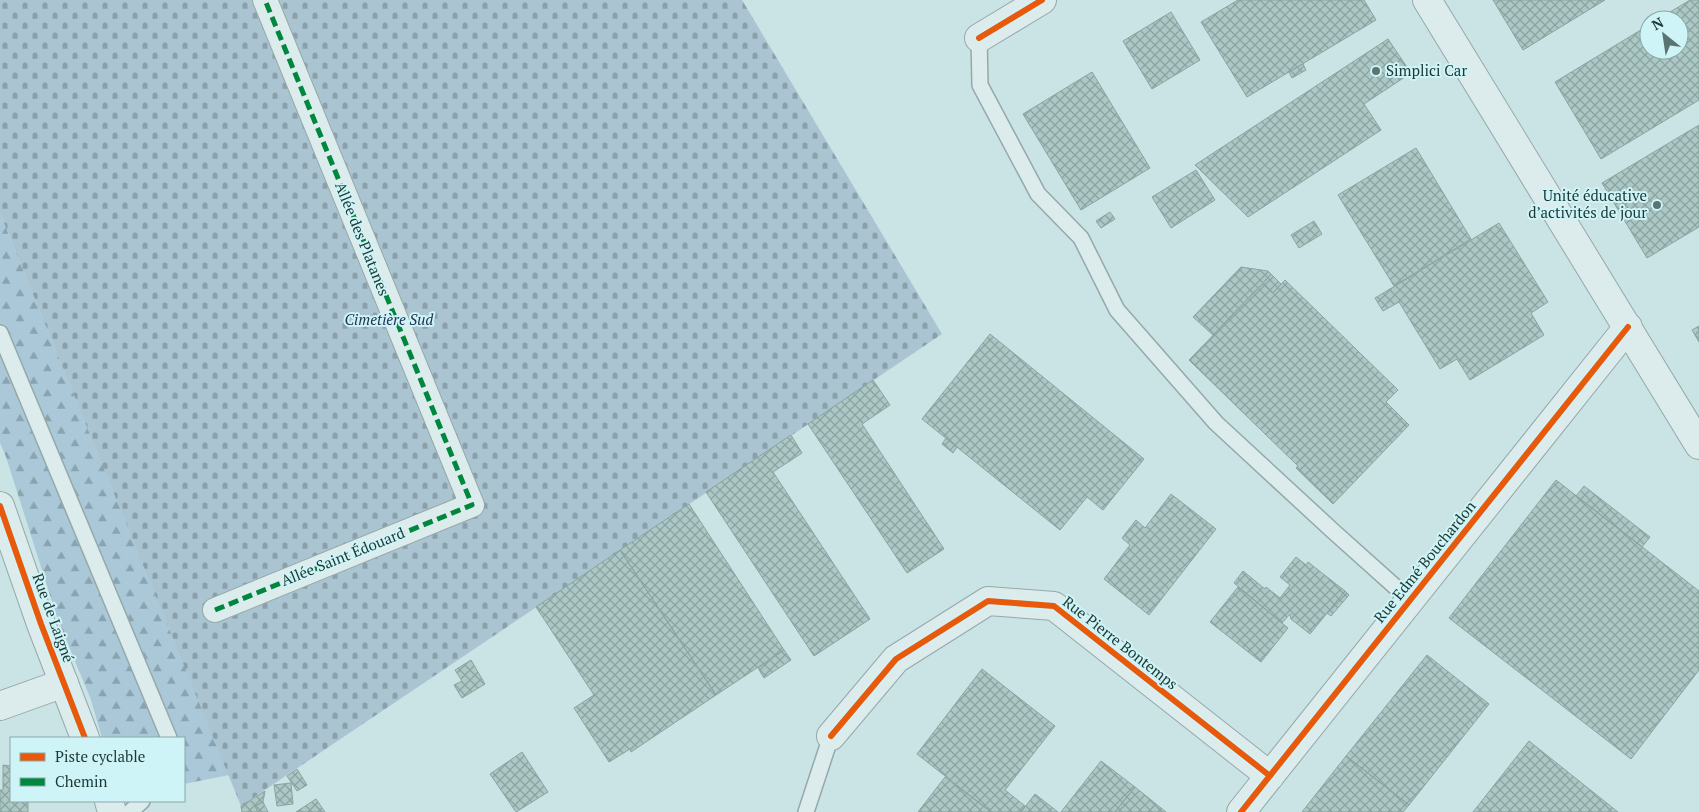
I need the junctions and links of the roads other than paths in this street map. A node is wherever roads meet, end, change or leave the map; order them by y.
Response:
1 (264, 0) edge
2 (1042, 0) edge
3 (1427, 0) edge
4 (979, 38) joint
5 (1628, 327) junction
6 (0, 333) edge
7 (1699, 445) edge
8 (472, 505) joint
9 (0, 506) edge
10 (1410, 600) junction
11 (215, 610) dead end
12 (64, 683) junction
13 (0, 706) edge
14 (831, 736) joint
15 (85, 737) edge
16 (169, 737) edge
17 (1270, 776) junction
18 (141, 802) edge
19 (130, 812) edge
20 (806, 812) edge
21 (1241, 812) edge

1 - 8 street, Allée des Platanes
2 - 4 street
3 - 5 street
4 - 10 lane
5 - 7 street
5 - 10 street, Rue Edmé Bouchardon
6 - 16 lane
8 - 11 street, Allée Saint Édouard
9 - 12 street, Rue de Laigné
10 - 17 street, Rue Edmé Bouchardon
12 - 13 street
12 - 15 street, Rue de Laigné
14 - 17 street, Rue Pierre Bontemps
14 - 20 lane
17 - 21 street, Rue Edmé Bouchardon
18 - 19 lane

